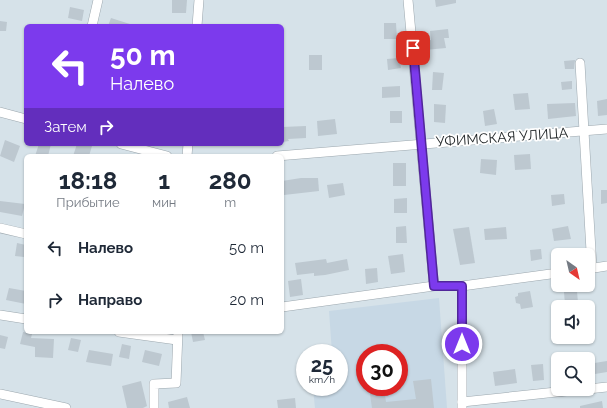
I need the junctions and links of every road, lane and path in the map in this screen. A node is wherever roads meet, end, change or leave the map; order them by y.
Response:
1 (98, 0) edge
2 (199, 0) edge
3 (408, 0) edge
4 (92, 24) edge
5 (197, 24) edge
6 (580, 63) dead end
7 (0, 112) edge
8 (24, 118) edge
9 (607, 129) edge
10 (585, 130) junction
11 (421, 143) junction
12 (129, 146) edge
13 (159, 154) edge
14 (284, 155) edge
15 (0, 228) edge
16 (24, 234) edge
17 (589, 248) edge
18 (607, 266) edge
19 (595, 268) edge
20 (551, 274) edge
21 (434, 286) junction
22 (462, 286) junction
23 (284, 306) edge
24 (0, 315) edge
25 (24, 319) edge
26 (148, 334) edge
27 (178, 336) edge
28 (607, 387) edge
29 (595, 388) edge
30 (551, 393) edge
31 (0, 394) edge
32 (462, 405) edge
33 (66, 408) edge
34 (154, 408) edge

1 - 4 street
2 - 5 street
3 - 11 street
6 - 10 street
7 - 8 street
9 - 10 street, УФИМСКАЯ УЛИЦА
10 - 11 street, УФИМСКАЯ УЛИЦА
10 - 17 street
11 - 14 street, УФИМСКАЯ УЛИЦА
11 - 21 street
12 - 13 street
15 - 16 street
18 - 19 street
20 - 22 street
21 - 22 street
21 - 23 street
22 - 32 street
24 - 25 street
26 - 27 street
27 - 34 street
28 - 29 street
30 - 32 street
31 - 33 street

